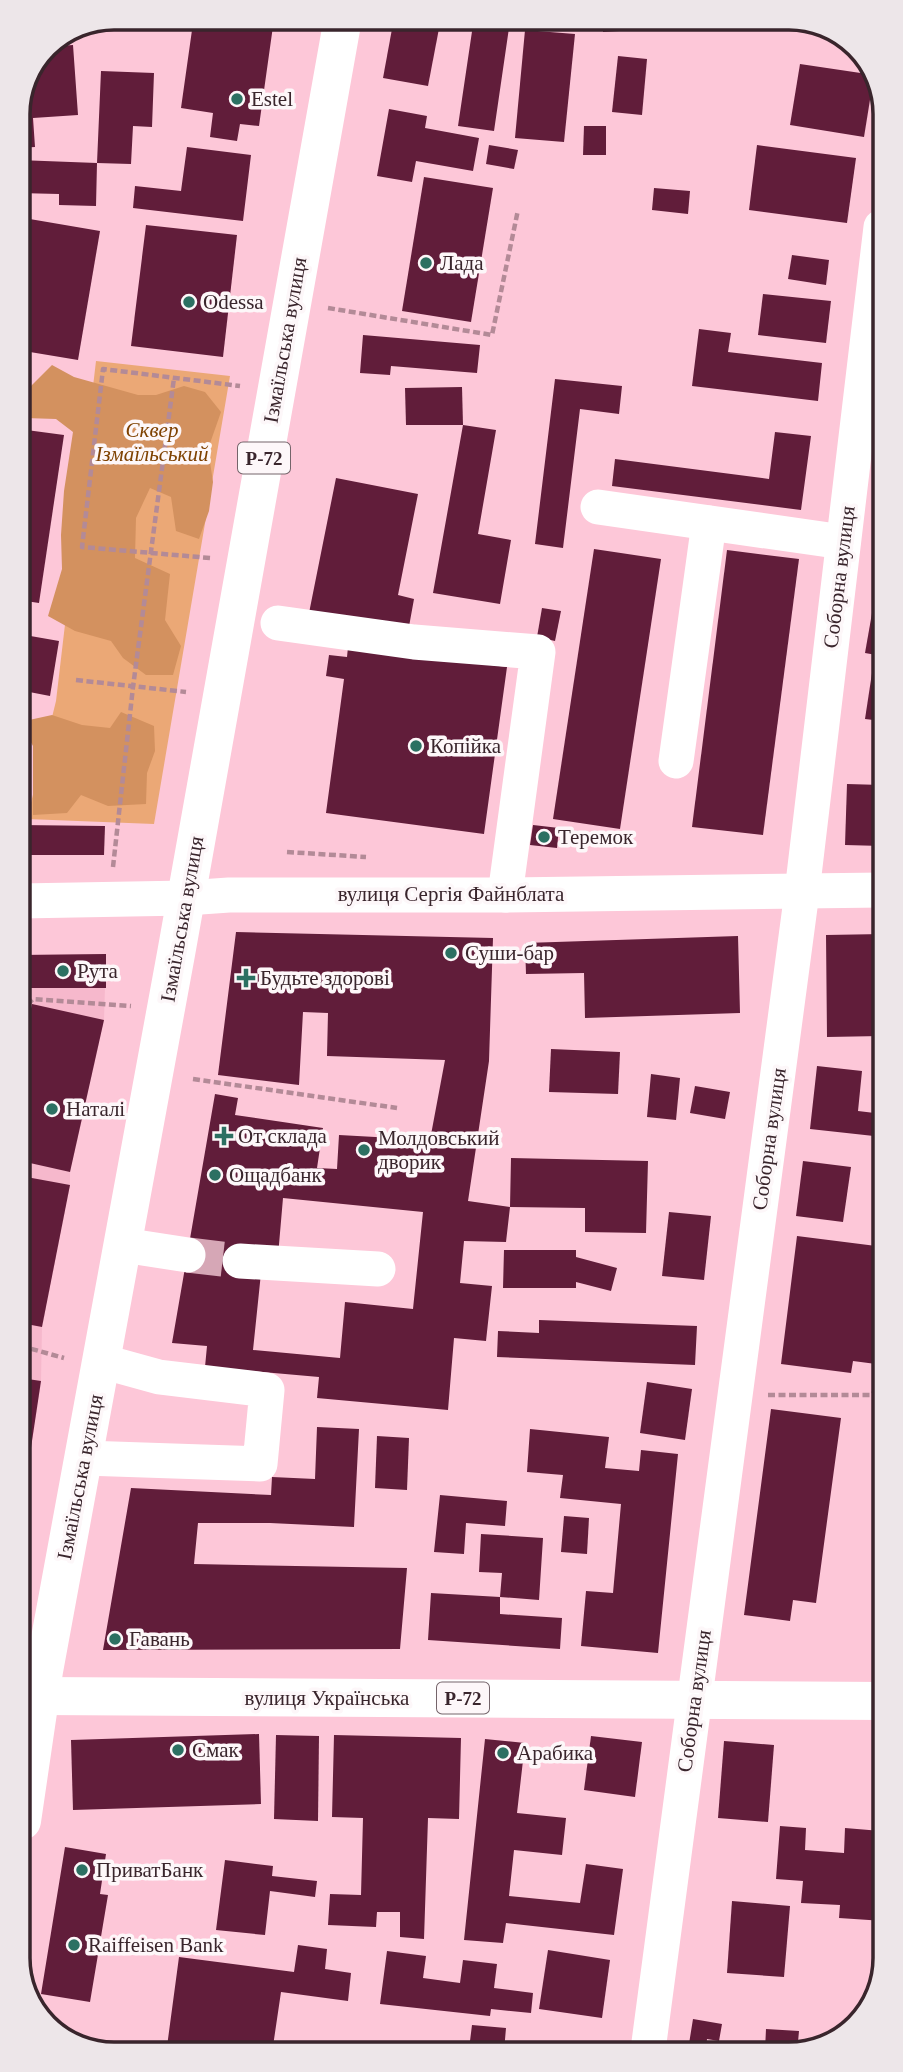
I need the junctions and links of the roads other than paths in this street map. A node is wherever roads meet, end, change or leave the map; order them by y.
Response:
1 (341, 30) edge
2 (873, 293) edge
3 (598, 507) dead end
4 (709, 523) junction
5 (843, 542) junction
6 (278, 623) dead end
7 (676, 761) dead end
8 (873, 890) edge
9 (802, 892) junction
10 (505, 895) junction
11 (186, 898) junction
12 (30, 901) edge
13 (124, 1245) junction
14 (188, 1255) tunnel mouth
15 (240, 1261) tunnel mouth
16 (379, 1269) dead end
17 (101, 1361) junction
18 (83, 1458) junction
19 (31, 1696) edge
20 (695, 1699) junction
21 (873, 1702) edge
22 (649, 2042) edge

1 - 11 main road, Ізмаїльська вулиця / Р-72
2 - 5 street, Соборна вулиця
3 - 4 street
4 - 5 street
4 - 7 street
5 - 9 street, Соборна вулиця
6 - 10 street
8 - 9 street, вулиця Сергія Файнблата
9 - 10 street, вулиця Сергія Файнблата
9 - 20 street, Соборна вулиця
10 - 11 street, вулиця Сергія Файнблата
11 - 12 street, вулиця Сергія Файнблата
11 - 13 main road, Ізмаїльська вулиця / Р-72
13 - 14 street
13 - 17 main road, Ізмаїльська вулиця / Р-72
15 - 16 street
17 - 18 main road, Ізмаїльська вулиця / Р-72
17 - 18 street
18 - 19 main road, Ізмаїльська вулиця / Р-72
19 - 20 main road, вулиця Українська / Р-72
20 - 21 main road, вулиця Українська / Р-72
20 - 22 street, Соборна вулиця

